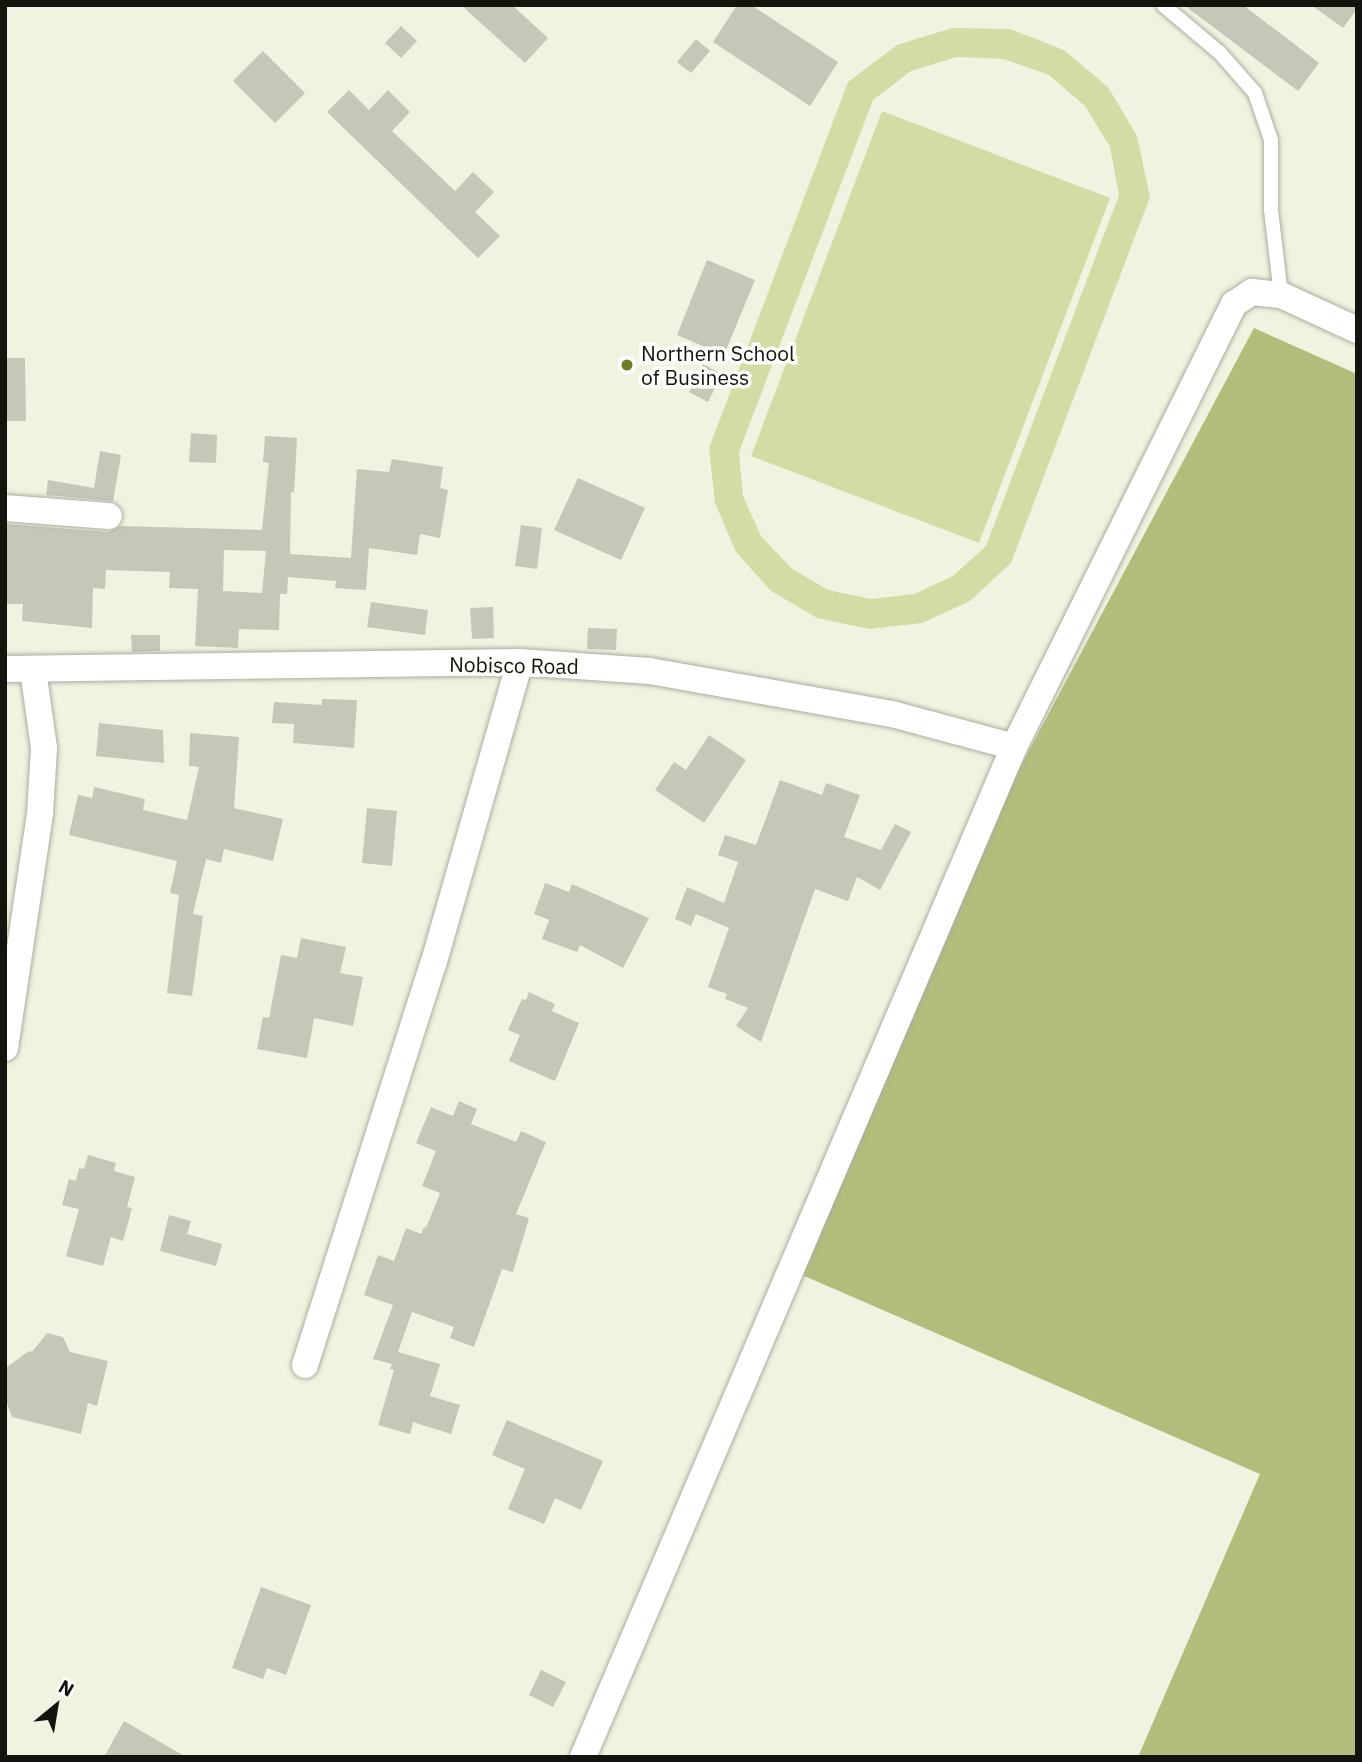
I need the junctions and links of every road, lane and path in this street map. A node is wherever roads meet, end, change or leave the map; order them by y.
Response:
1 (1163, 5) edge
2 (1281, 295) junction
3 (1357, 330) edge
4 (5, 508) edge
5 (109, 516) dead end
6 (520, 662) junction
7 (5, 669) edge
8 (33, 670) junction
9 (1014, 747) junction
10 (5, 1048) edge
11 (304, 1365) dead end
12 (583, 1757) edge

1 - 2 lane
2 - 3 street
2 - 9 street
4 - 5 street
6 - 8 street, Nobisco Road
6 - 9 street, Nobisco Road
6 - 11 street
7 - 8 street, Nobisco Road
8 - 10 street
9 - 12 street

